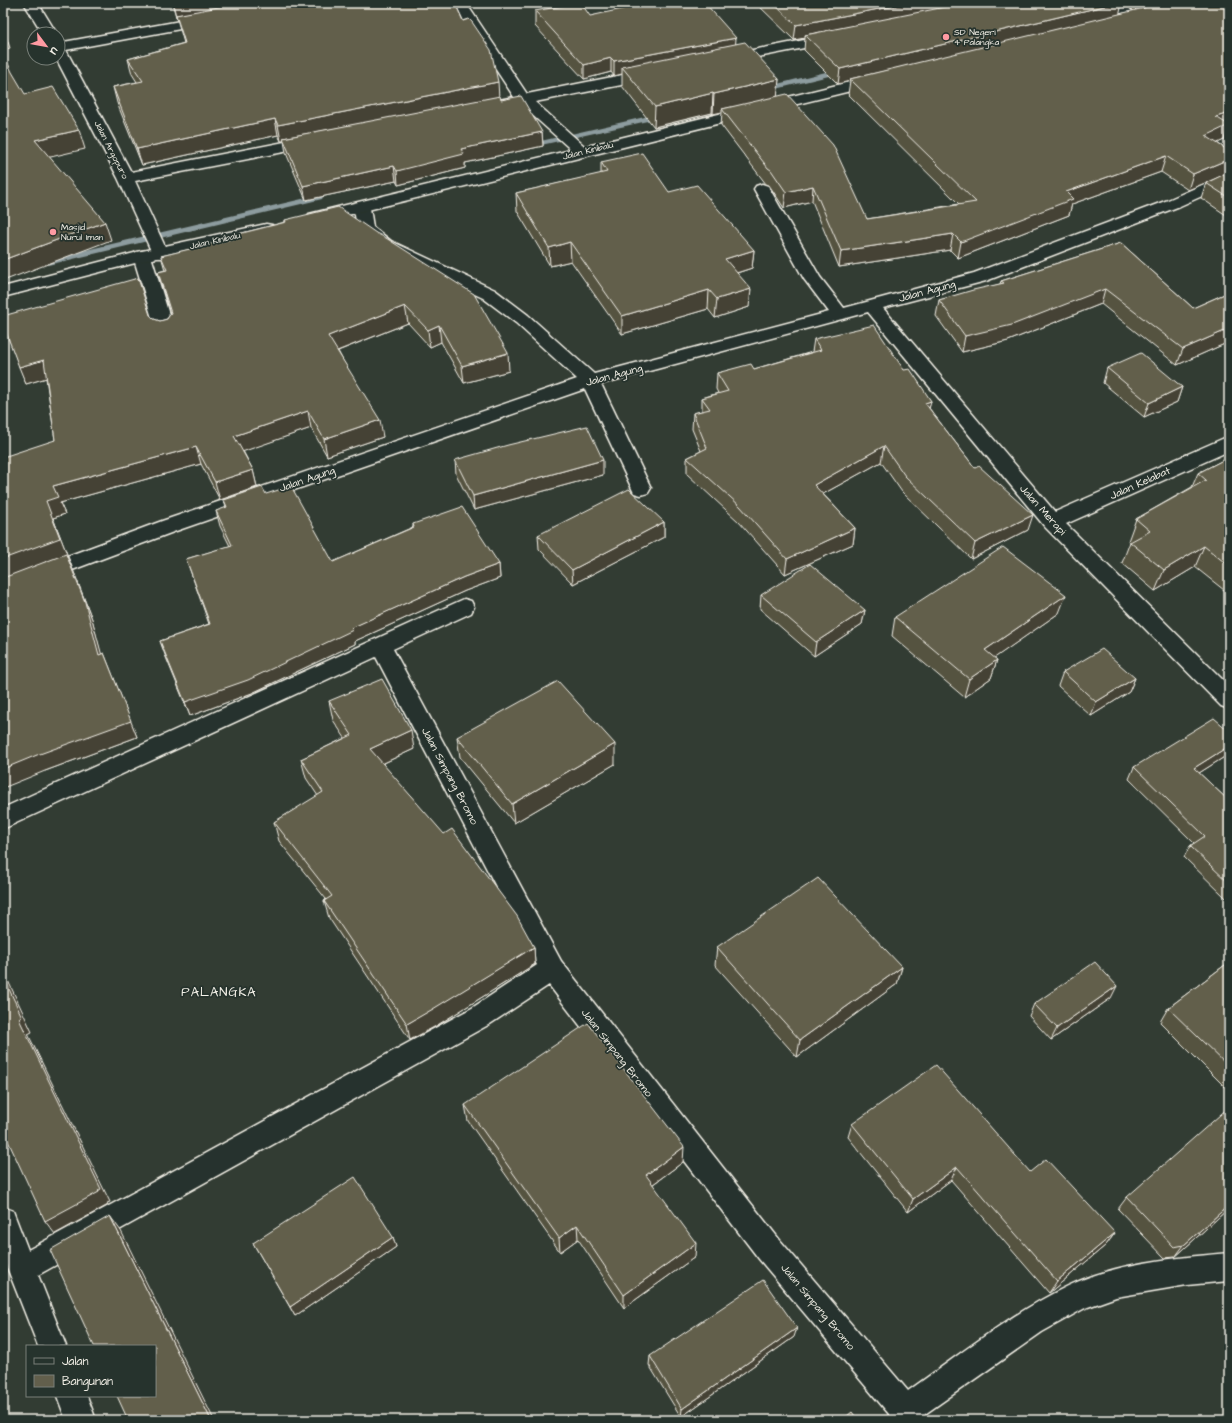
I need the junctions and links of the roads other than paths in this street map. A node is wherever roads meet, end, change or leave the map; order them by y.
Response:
1 (31, 3) edge
2 (460, 3) edge
3 (1114, 3) edge
4 (1148, 12) edge
5 (222, 17) edge
6 (1134, 19) junction
7 (1118, 22) edge
8 (45, 26) edge
9 (847, 35) edge
10 (66, 46) edge
11 (716, 61) edge
12 (66, 62) edge
13 (670, 70) edge
14 (893, 77) edge
15 (523, 99) junction
16 (476, 108) edge
17 (328, 138) edge
18 (583, 152) junction
19 (126, 178) junction
20 (1229, 178) edge
21 (762, 188) dead end
22 (362, 208) junction
23 (300, 222) edge
24 (277, 227) edge
25 (160, 253) junction
26 (142, 256) junction
27 (3, 292) edge
28 (872, 306) junction
29 (841, 315) junction
30 (165, 331) edge
31 (590, 381) junction
32 (1229, 443) edge
33 (641, 488) dead end
34 (1052, 522) junction
35 (3, 588) edge
36 (464, 607) dead end
37 (381, 646) junction
38 (1229, 700) edge
39 (3, 819) edge
40 (552, 969) junction
41 (3, 1221) edge
42 (1229, 1267) edge
43 (22, 1269) junction
44 (52, 1345) edge
45 (72, 1397) edge
46 (909, 1415) edge
47 (81, 1420) edge

1 - 8 street
2 - 15 street
3 - 6 street
4 - 6 street
5 - 10 street
6 - 7 street
9 - 11 street
12 - 19 street, Jalan Argopuro
13 - 15 street
14 - 18 street, Jalan Kinibalu
15 - 16 street
15 - 18 street
17 - 19 street
18 - 22 street, Jalan Kinibalu
19 - 25 street, Jalan Argopuro
20 - 28 street, Jalan Agung
21 - 29 street
22 - 23 street, Jalan Kinibalu
22 - 31 street
24 - 25 street, Jalan Kinibalu
25 - 26 street, Jalan Kinibalu
26 - 27 street, Jalan Kinibalu
26 - 30 street
28 - 29 street, Jalan Agung
28 - 34 street, Jalan Merapi
29 - 31 street, Jalan Agung
31 - 33 street
31 - 35 street, Jalan Agung
32 - 34 street, Jalan Kelabat
34 - 38 street, Jalan Merapi
36 - 37 street
37 - 39 street
37 - 40 street, Jalan Simpang Bromo
40 - 43 street
40 - 46 street, Jalan Simpang Bromo
41 - 43 street
42 - 46 street
43 - 44 street
45 - 47 street

